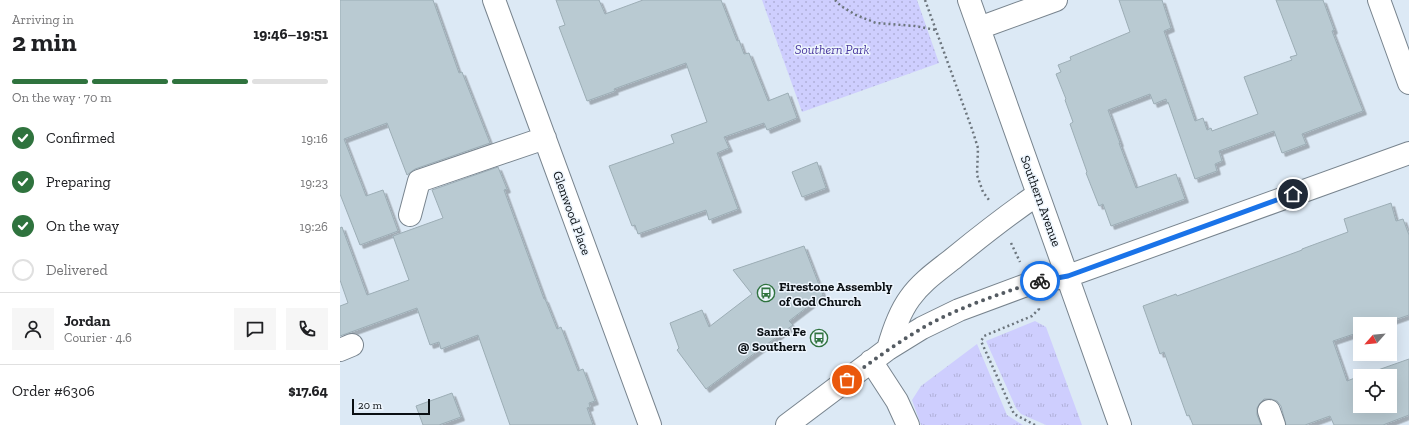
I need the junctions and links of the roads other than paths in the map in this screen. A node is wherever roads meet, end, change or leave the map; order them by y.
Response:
1 (494, 0) edge
2 (969, 0) edge
3 (1056, 0) edge
4 (1379, 0) edge
5 (979, 28) junction
6 (1409, 83) edge
7 (545, 138) junction
8 (1409, 153) edge
9 (1038, 194) junction
10 (410, 216) dead end
11 (1068, 276) junction
12 (880, 355) junction
13 (650, 425) edge
14 (787, 425) edge
15 (908, 425) edge
16 (1120, 425) edge

1 - 7 street, Glenwood Place
2 - 5 street, Southern Avenue
3 - 5 street
4 - 6 street
5 - 9 street, Southern Avenue
7 - 10 street
7 - 13 street, Glenwood Place
8 - 11 street
9 - 11 street, Southern Avenue
9 - 12 street
11 - 12 street
11 - 16 street, Southern Avenue
12 - 14 street
12 - 15 street

